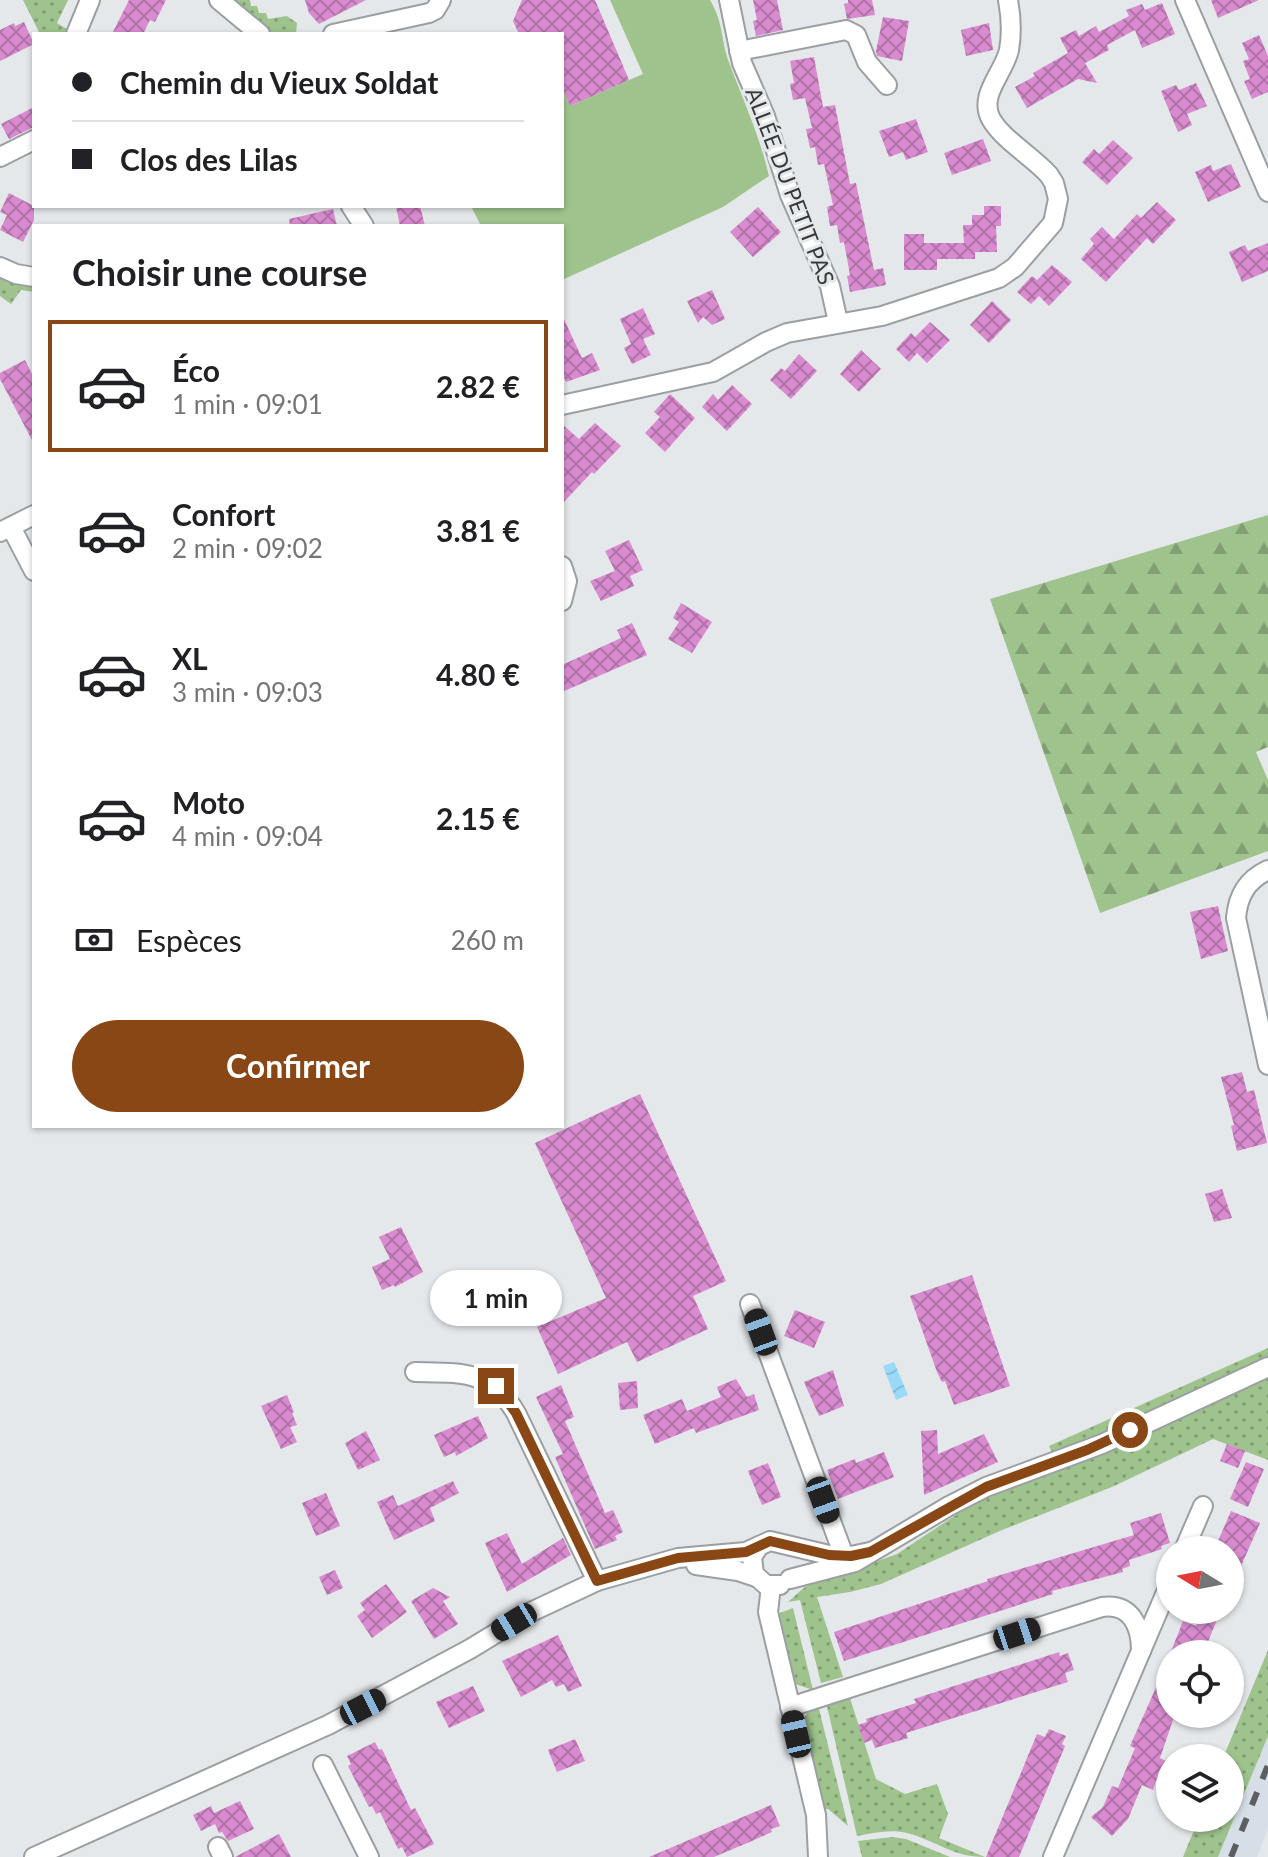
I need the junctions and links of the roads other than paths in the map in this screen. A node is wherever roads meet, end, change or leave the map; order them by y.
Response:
1 (90, 0) edge
2 (219, 0) edge
3 (441, 0) edge
4 (729, 0) edge
5 (1008, 0) edge
6 (1185, 0) edge
7 (77, 32) edge
8 (258, 32) edge
9 (342, 32) edge
10 (739, 51) junction
11 (887, 85) dead end
12 (32, 141) edge
13 (0, 157) edge
14 (1268, 192) edge
15 (0, 267) edge
16 (32, 277) edge
17 (838, 322) junction
18 (564, 405) edge
19 (32, 516) edge
20 (6, 530) edge
21 (32, 568) edge
22 (564, 572) edge
23 (564, 593) edge
24 (1268, 870) edge
25 (1268, 1065) edge
26 (750, 1304) dead end
27 (1268, 1367) edge
28 (415, 1372) dead end
29 (1203, 1506) dead end
30 (1190, 1536) edge
31 (786, 1544) junction
32 (759, 1546) junction
33 (870, 1552) junction
34 (844, 1556) junction
35 (657, 1564) junction
36 (790, 1579) junction
37 (597, 1581) junction
38 (763, 1582) junction
39 (1156, 1616) edge
40 (1141, 1651) junction
41 (790, 1707) junction
42 (323, 1765) dead end
43 (814, 1855) edge
44 (34, 1857) edge
45 (369, 1857) edge
46 (1053, 1857) edge

1 - 7 street
2 - 8 street
3 - 9 street
4 - 10 street, ALLÉE DU PETIT PAS
5 - 17 street
6 - 14 street
10 - 11 street
10 - 17 street, ALLÉE DU PETIT PAS
12 - 13 street
15 - 16 street
17 - 18 street
19 - 20 street
20 - 21 street
22 - 23 street
24 - 25 street
26 - 34 street
27 - 33 street
28 - 37 street
29 - 30 street
31 - 32 street
31 - 34 street
31 - 36 street
32 - 35 street
32 - 38 street
33 - 34 street
33 - 36 street
35 - 37 street
35 - 38 street
36 - 38 street
37 - 44 street
38 - 41 street
39 - 40 street
40 - 41 street
40 - 46 street
41 - 43 street
42 - 45 street

